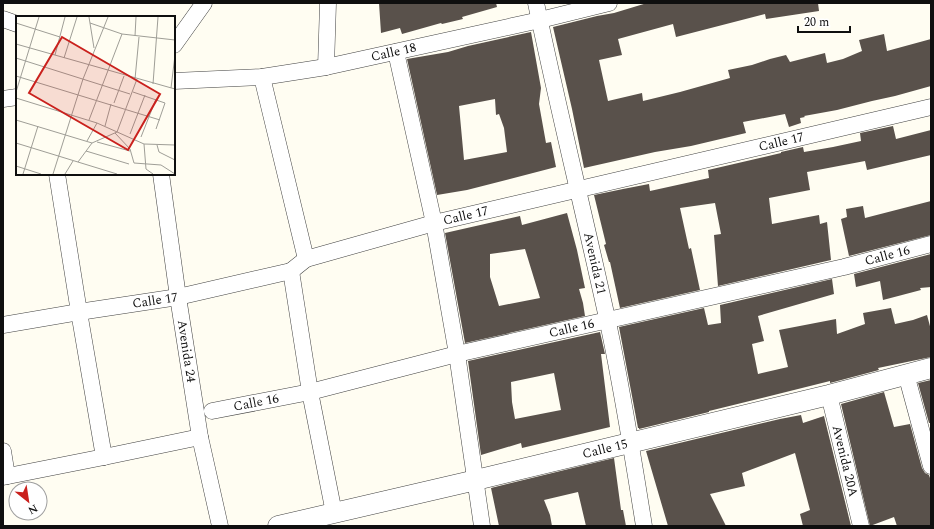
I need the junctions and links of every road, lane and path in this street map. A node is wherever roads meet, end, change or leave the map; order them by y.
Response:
1 (204, 3) edge
2 (328, 3) edge
3 (536, 3) edge
4 (609, 3) edge
5 (3, 19) edge
6 (540, 20) junction
7 (16, 24) edge
8 (175, 44) edge
9 (396, 52) junction
10 (326, 67) junction
11 (262, 77) junction
12 (175, 81) edge
13 (16, 98) edge
14 (3, 99) edge
15 (931, 108) edge
16 (57, 175) edge
17 (161, 175) edge
18 (578, 190) junction
19 (434, 223) junction
20 (931, 244) edge
21 (306, 259) junction
22 (291, 272) junction
23 (178, 297) junction
24 (79, 312) junction
25 (607, 320) junction
26 (3, 325) edge
27 (457, 354) junction
28 (931, 368) edge
29 (906, 374) junction
30 (310, 392) junction
31 (829, 395) junction
32 (212, 411) dead end
33 (200, 437) junction
34 (630, 443) junction
35 (3, 451) edge
36 (104, 457) junction
37 (931, 466) edge
38 (5, 476) edge
39 (476, 480) junction
40 (334, 513) junction
41 (220, 526) edge
42 (278, 526) edge
43 (482, 526) edge
44 (644, 526) edge
45 (861, 526) edge

1 - 8 street
2 - 10 street
3 - 6 street, Avenida 21
4 - 6 street, Calle 18
5 - 7 street
6 - 9 street, Calle 18
6 - 18 street, Avenida 21
9 - 10 street, Calle 18
9 - 19 street
10 - 11 street, Calle 18
11 - 12 street, Calle 18
11 - 21 street
13 - 14 street
15 - 18 street, Calle 17
16 - 24 street
17 - 23 street, Avenida 24
18 - 19 street, Calle 17
18 - 25 street, Avenida 21
19 - 21 street, Calle 17
19 - 27 street
20 - 25 street, Calle 16
21 - 22 street, Calle 17
22 - 23 street, Calle 17
22 - 30 street
23 - 24 street, Calle 17
23 - 33 street, Avenida 24
24 - 26 street, Calle 17
24 - 36 street
25 - 27 street, Calle 16
25 - 34 street, Avenida 21
27 - 30 street, Calle 16
27 - 39 street
28 - 29 street, Calle 15
29 - 31 street, Calle 15
29 - 37 street
30 - 32 street, Calle 16
30 - 40 street
31 - 34 street, Calle 15
31 - 45 street, Avenida 20A
33 - 36 street
33 - 41 street, Avenida 24
34 - 39 street, Calle 15
34 - 44 street, Avenida 21
35 - 38 street
36 - 38 street
39 - 40 street, Calle 15
39 - 43 street
40 - 42 street, Calle 15

